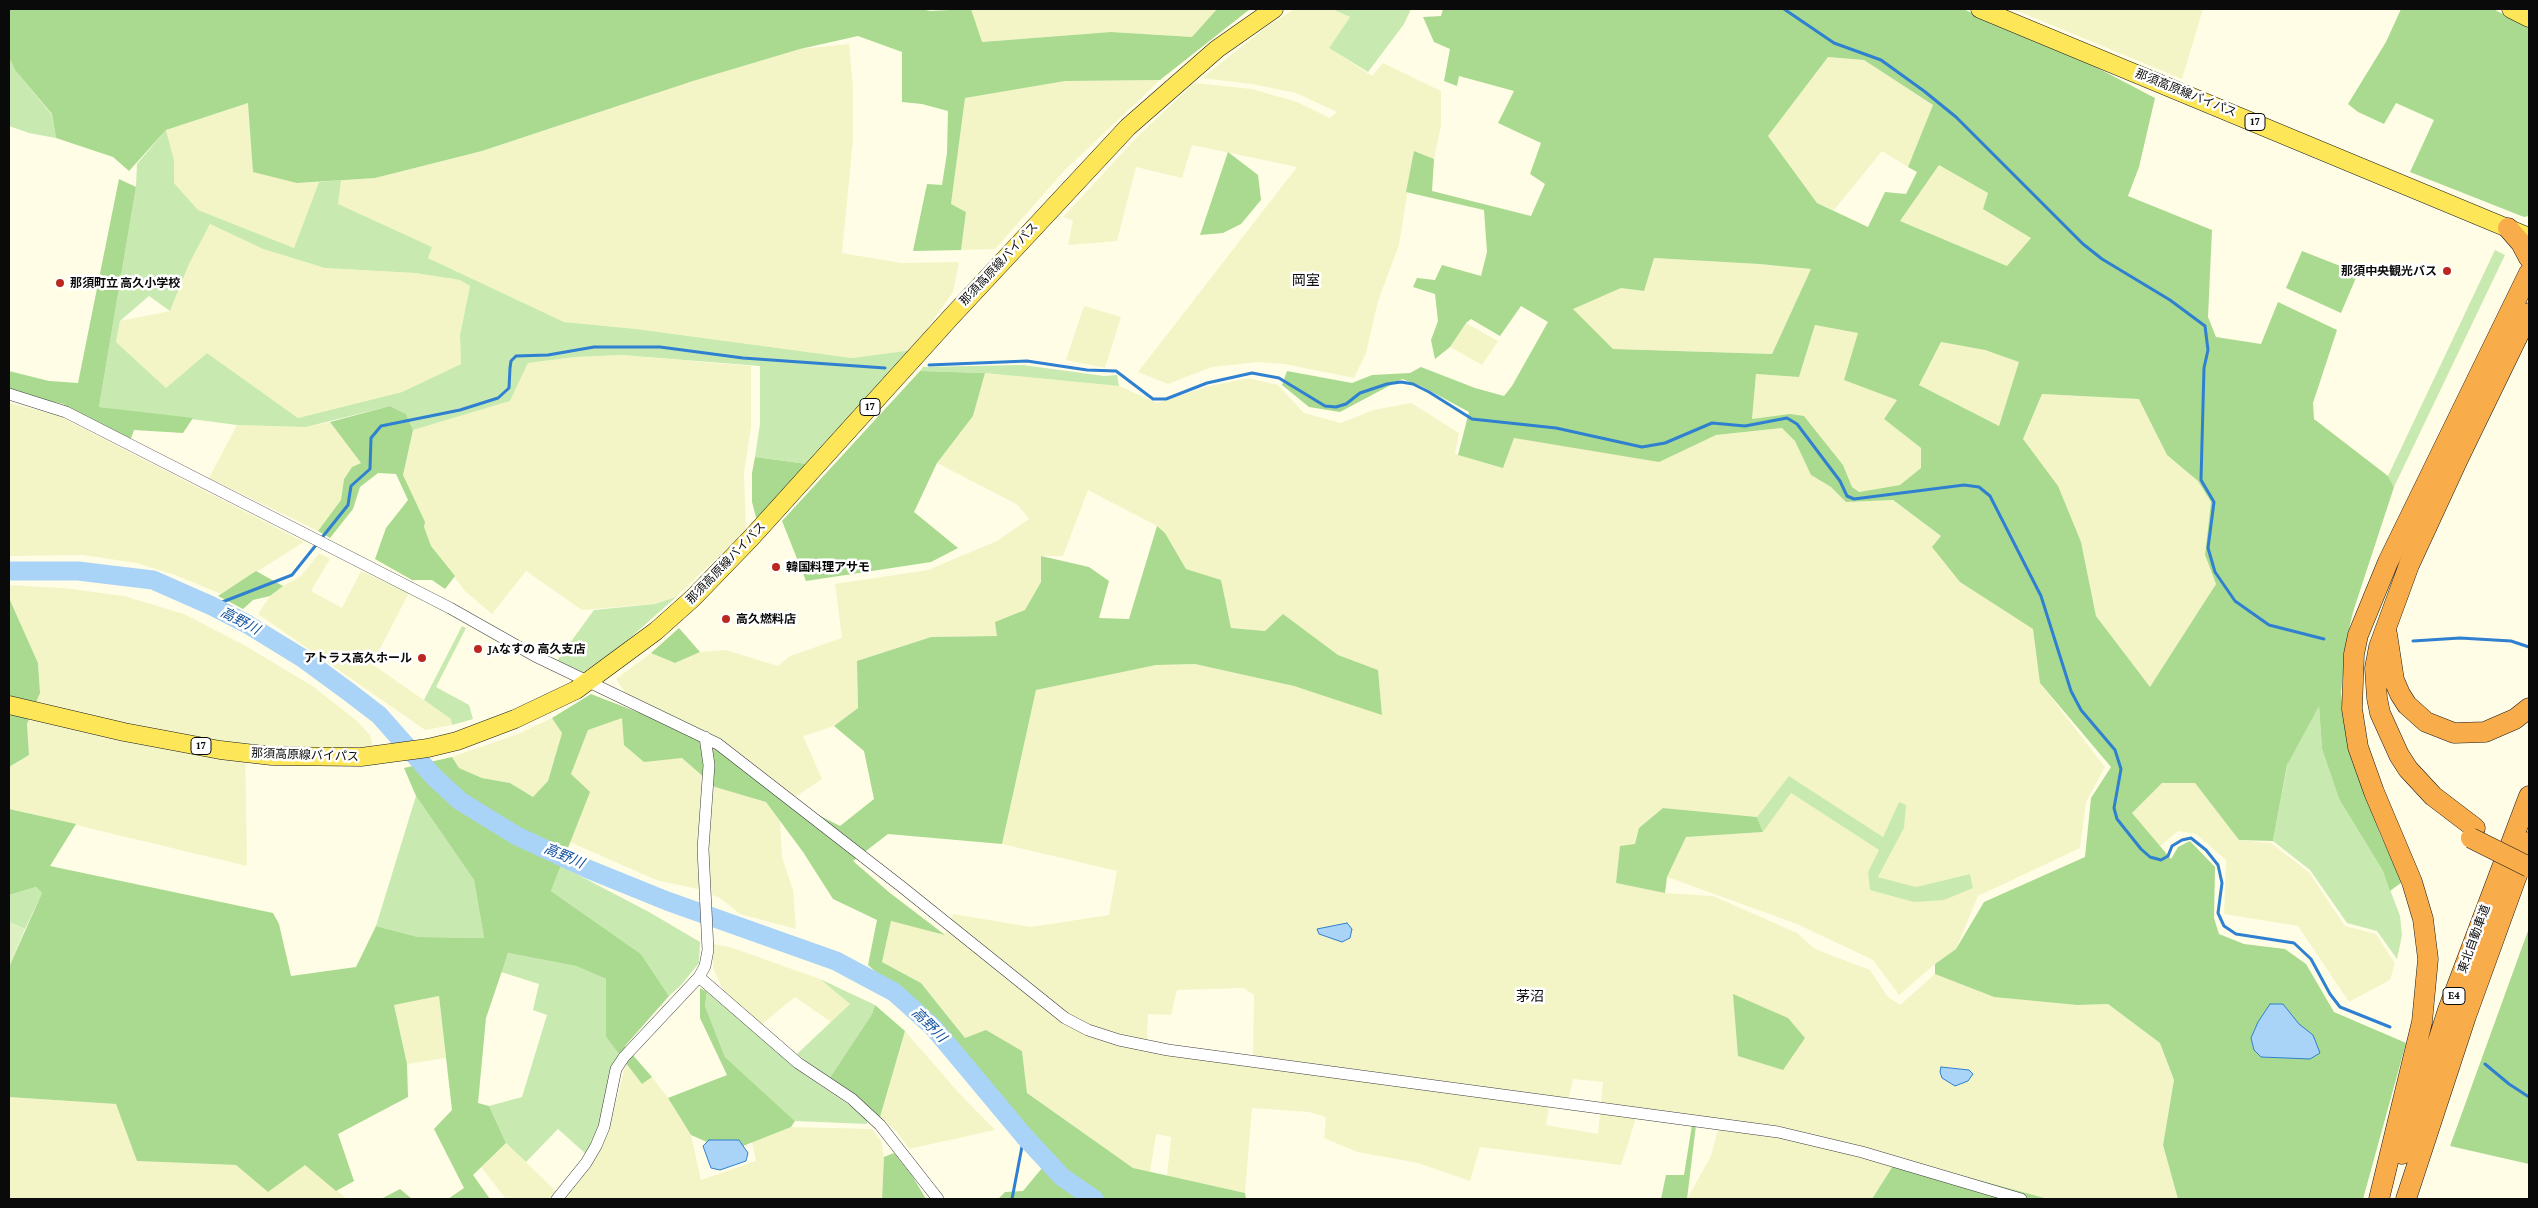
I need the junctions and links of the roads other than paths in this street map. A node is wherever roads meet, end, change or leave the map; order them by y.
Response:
1 (1274, 9) edge
2 (1980, 9) edge
3 (2511, 9) edge
4 (2529, 18) edge
5 (2508, 228) junction
6 (2529, 237) edge
7 (2529, 258) edge
8 (2529, 273) edge
9 (2529, 313) edge
10 (9, 394) edge
11 (2368, 616) junction
12 (2386, 629) junction
13 (590, 682) junction
14 (9, 705) edge
15 (2529, 708) edge
16 (705, 737) junction
17 (2529, 796) edge
18 (2473, 833) junction
19 (2529, 842) edge
20 (2529, 856) edge
21 (2529, 867) edge
22 (2529, 870) edge
23 (699, 977) junction
24 (2466, 1016) junction
25 (557, 1199) edge
26 (938, 1199) edge
27 (2022, 1199) edge
28 (2379, 1199) edge
29 (2388, 1199) edge
30 (2406, 1199) edge

1 - 13 main road, 那須高原線バイパス / 17
2 - 5 main road, 那須高原線バイパス / 17
3 - 4 main road
5 - 6 main road, 那須高原線バイパス / 17
5 - 7 highway
8 - 11 highway
9 - 12 highway
10 - 13 street
11 - 18 highway
11 - 28 highway
12 - 15 highway
12 - 18 highway
13 - 14 main road, 那須高原線バイパス / 17
13 - 16 street
16 - 23 street
16 - 27 street
17 - 29 highway, 東北自動車道 / E4
18 - 20 highway
18 - 21 highway, bridge
19 - 24 highway, 東北自動車道 / E4
22 - 24 highway
23 - 25 street
23 - 26 street
24 - 30 highway, 東北自動車道 / E4

